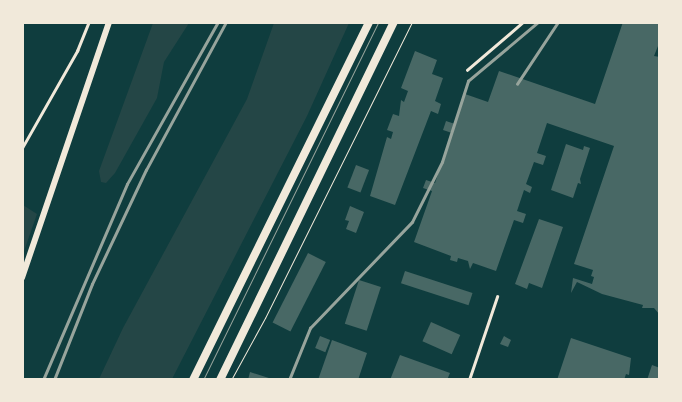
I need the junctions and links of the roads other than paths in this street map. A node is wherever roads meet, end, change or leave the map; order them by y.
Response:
1 (89, 22) edge
2 (110, 22) edge
3 (370, 22) edge
4 (394, 22) edge
5 (523, 22) edge
6 (467, 70) dead end
7 (22, 148) edge
8 (22, 278) edge
9 (497, 297) dead end
10 (193, 380) edge
11 (220, 380) edge
12 (469, 380) edge

1 - 7 lane
2 - 8 street
3 - 10 main road
4 - 11 main road
5 - 6 lane
9 - 12 lane

